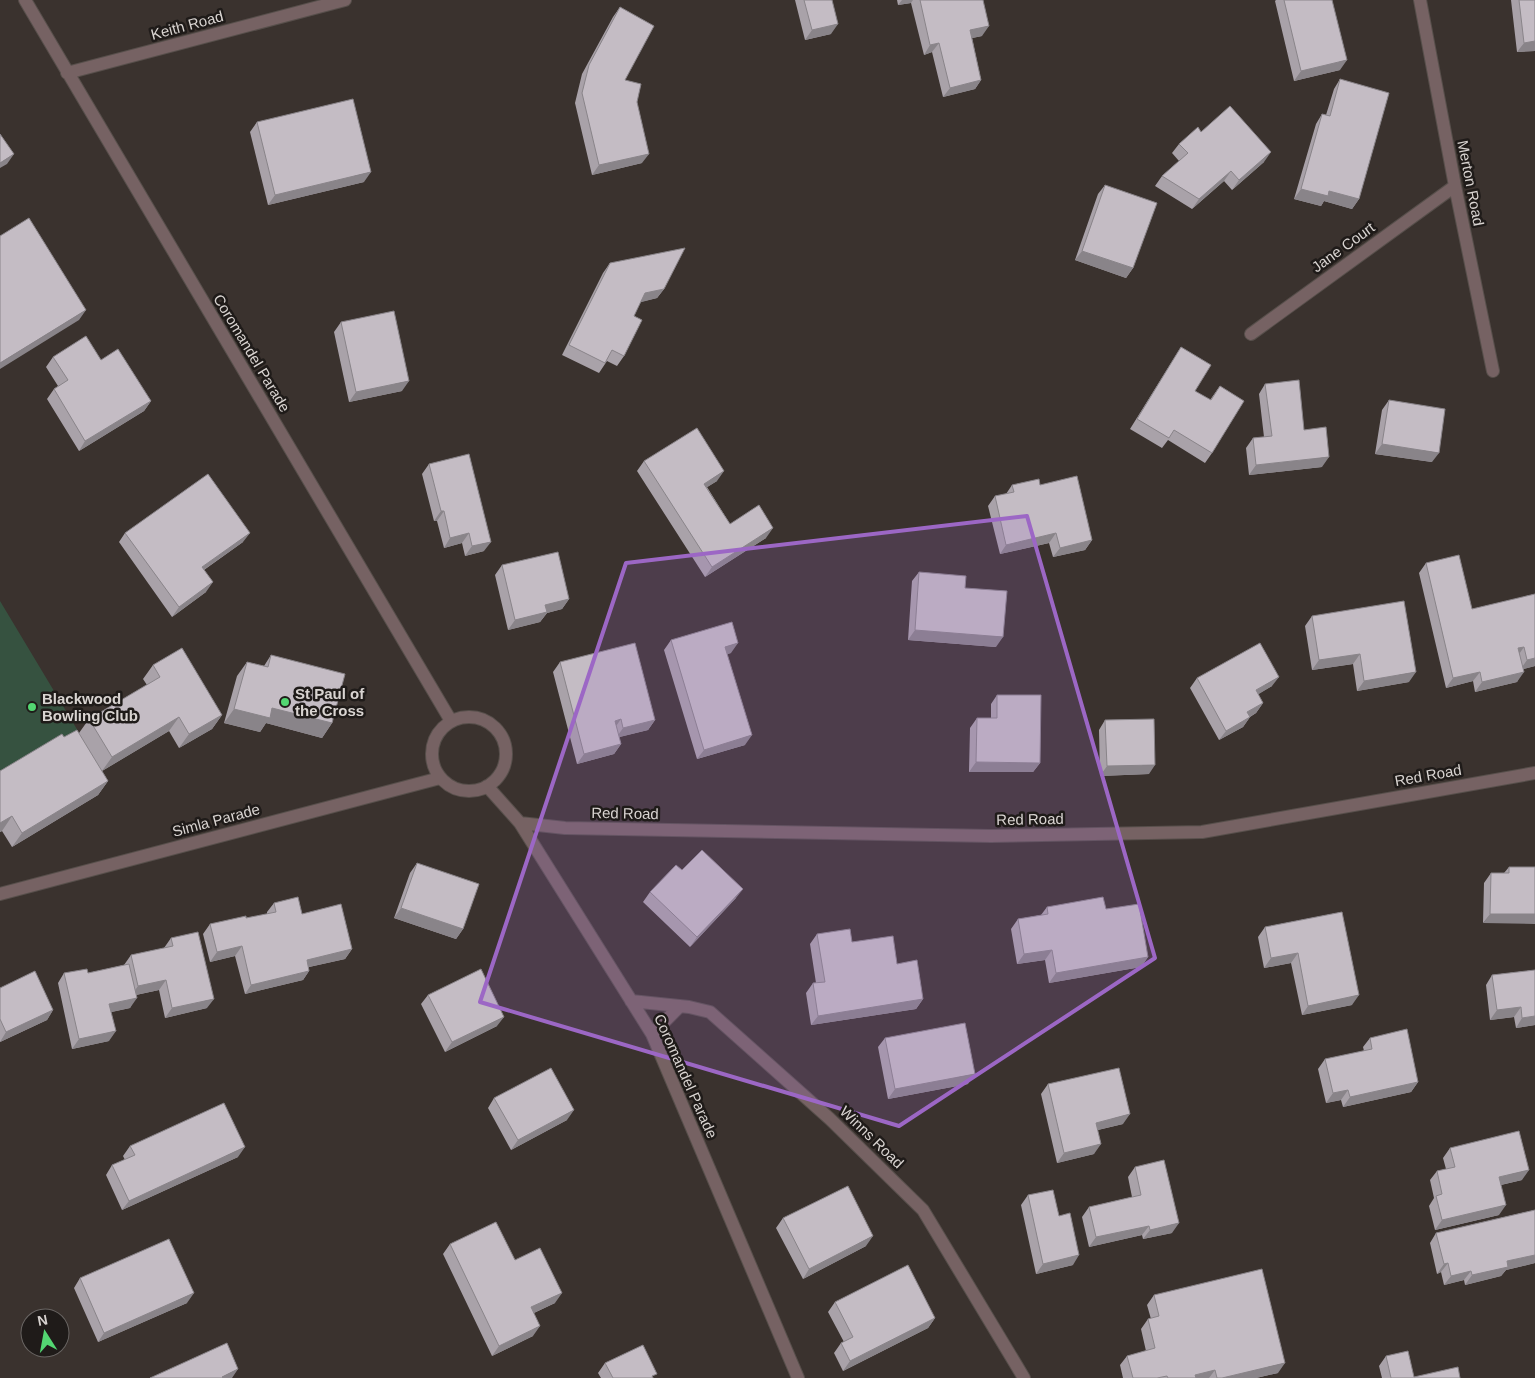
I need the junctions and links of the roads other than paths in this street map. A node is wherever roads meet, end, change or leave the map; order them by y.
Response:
1 (25, 0) edge
2 (345, 0) edge
3 (1420, 0) edge
4 (67, 73) junction
5 (1454, 186) junction
6 (1252, 334) dead end
7 (1493, 371) dead end
8 (451, 721) junction
9 (1535, 773) edge
10 (440, 778) junction
11 (487, 786) junction
12 (520, 823) junction
13 (0, 894) edge
14 (632, 1001) junction
15 (680, 1006) junction
16 (652, 1034) junction
17 (798, 1378) edge
18 (1024, 1378) edge

1 - 4 street, Coromandel Parade
2 - 4 street, Keith Road
3 - 5 street, Merton Road
4 - 8 street, Coromandel Parade
5 - 6 street, Jane Court
5 - 7 street, Merton Road
8 - 10 street
8 - 11 street
9 - 12 street, Red Road
10 - 11 street
10 - 13 street, Simla Parade
11 - 12 street, Coromandel Parade
12 - 14 street, Coromandel Parade
14 - 15 street, Winns Road
14 - 16 street, Coromandel Parade
15 - 16 street
15 - 18 street, Winns Road
16 - 17 street, Coromandel Parade

